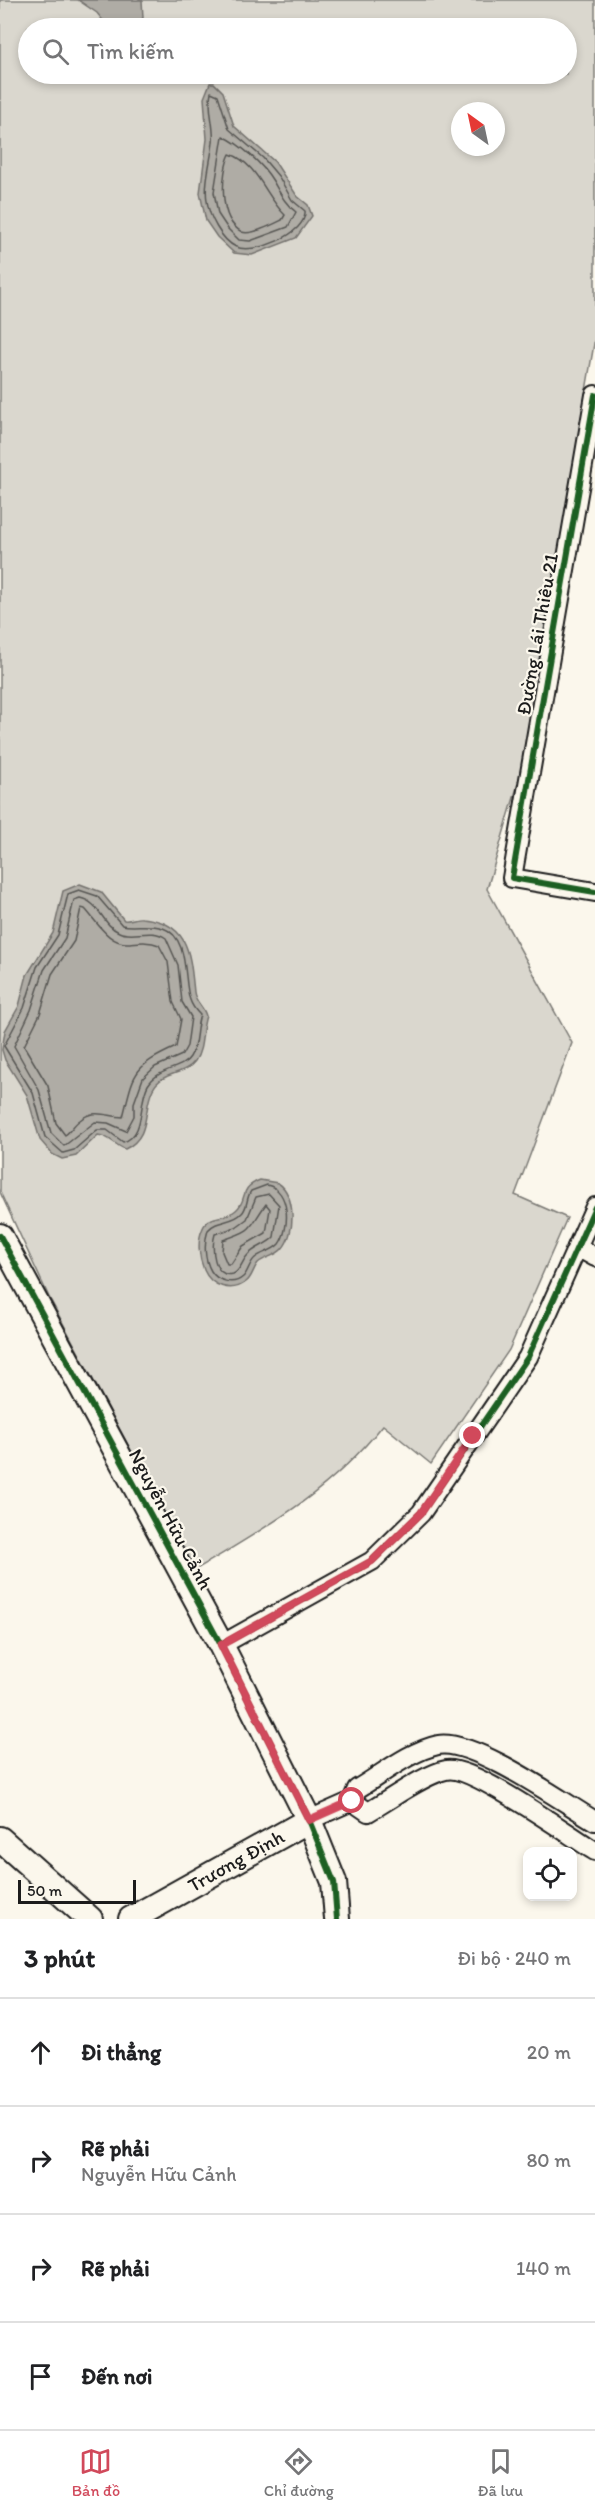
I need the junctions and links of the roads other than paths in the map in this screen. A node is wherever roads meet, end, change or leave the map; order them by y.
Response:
1 (595, 395) edge
2 (595, 892) edge
3 (595, 1207) edge
4 (0, 1236) edge
5 (578, 1247) junction
6 (595, 1257) edge
7 (221, 1645) junction
8 (352, 1801) junction
9 (309, 1820) junction
10 (595, 1821) edge
11 (0, 1839) edge
12 (595, 1851) edge
13 (339, 1918) edge
14 (90, 1919) edge
15 (131, 1919) edge

1 - 2 street, Đường Lái Thiêu 21
3 - 5 street
4 - 7 street, Nguyễn Hữu Cảnh
5 - 6 street
5 - 7 street
7 - 9 street, Nguyễn Hữu Cảnh
8 - 9 street
8 - 10 street
8 - 12 street
9 - 13 street, Nguyễn Hữu Cảnh
9 - 15 street, Trương Định
11 - 14 street

